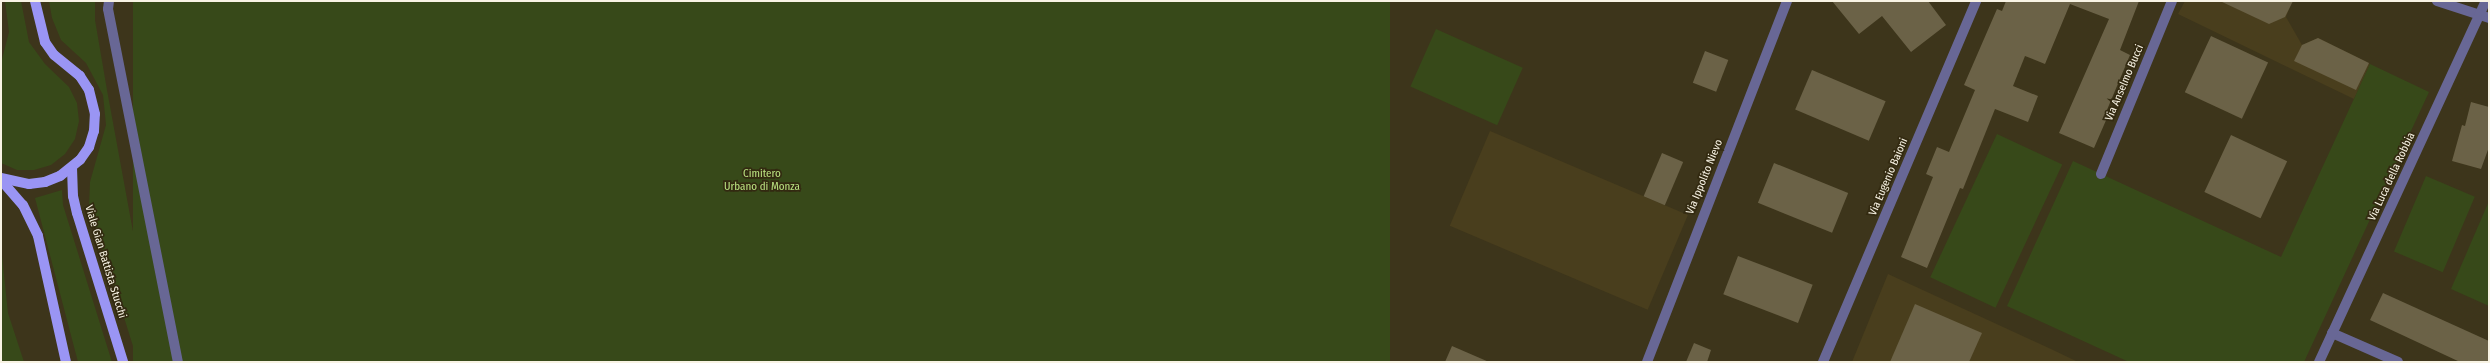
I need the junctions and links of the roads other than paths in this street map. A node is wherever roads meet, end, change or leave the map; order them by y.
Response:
1 (35, 1) edge
2 (109, 1) edge
3 (1787, 1) edge
4 (1976, 1) edge
5 (2172, 1) edge
6 (2437, 1) edge
7 (2486, 1) edge
8 (2484, 16) edge
9 (72, 168) junction
10 (2100, 174) dead end
11 (1, 179) edge
12 (2332, 333) junction
13 (66, 362) edge
14 (123, 362) edge
15 (178, 362) edge
16 (1647, 362) edge
17 (1823, 362) edge
18 (2319, 362) edge
19 (2398, 362) edge

1 - 9 main road
2 - 15 street
3 - 16 street, Via Ippolito Nievo
4 - 17 street, Via Eugenio Baioni
5 - 10 street, Via Anselmo Bucci
6 - 8 street
7 - 8 street, Via Luca della Robbia
8 - 12 street, Via Luca della Robbia
9 - 11 main road
9 - 14 main road, Viale Gian Battista Stucchi
11 - 13 main road
12 - 18 street, Via Luca della Robbia
12 - 19 street

